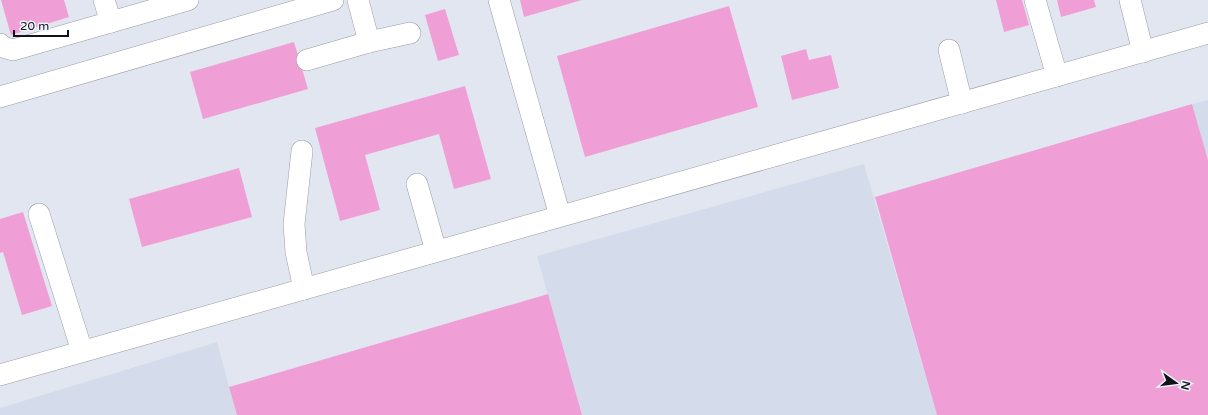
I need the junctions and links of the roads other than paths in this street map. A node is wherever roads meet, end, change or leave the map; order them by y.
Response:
1 (104, 0) edge
2 (188, 0) edge
3 (333, 0) edge
4 (358, 0) edge
5 (499, 0) edge
6 (1035, 0) edge
7 (1130, 0) edge
8 (297, 5) edge
9 (111, 22) junction
10 (410, 33) dead end
11 (1208, 34) edge
12 (369, 42) junction
13 (0, 44) edge
14 (949, 50) dead end
15 (1143, 52) junction
16 (306, 60) dead end
17 (1057, 76) junction
18 (0, 97) edge
19 (962, 103) junction
20 (302, 151) dead end
21 (417, 184) dead end
22 (39, 214) dead end
23 (560, 216) junction
24 (436, 251) junction
25 (304, 289) junction
26 (82, 351) junction
27 (0, 373) edge

1 - 9 lane
2 - 9 lane
3 - 8 lane
4 - 12 lane
5 - 23 lane
6 - 17 lane
7 - 15 lane
8 - 18 lane
9 - 13 lane
10 - 12 lane
11 - 15 lane
12 - 16 lane
14 - 19 lane
15 - 17 lane
17 - 19 lane
19 - 23 lane
20 - 25 lane
21 - 24 lane
22 - 26 lane
23 - 24 lane
24 - 25 lane
25 - 26 lane
26 - 27 lane

